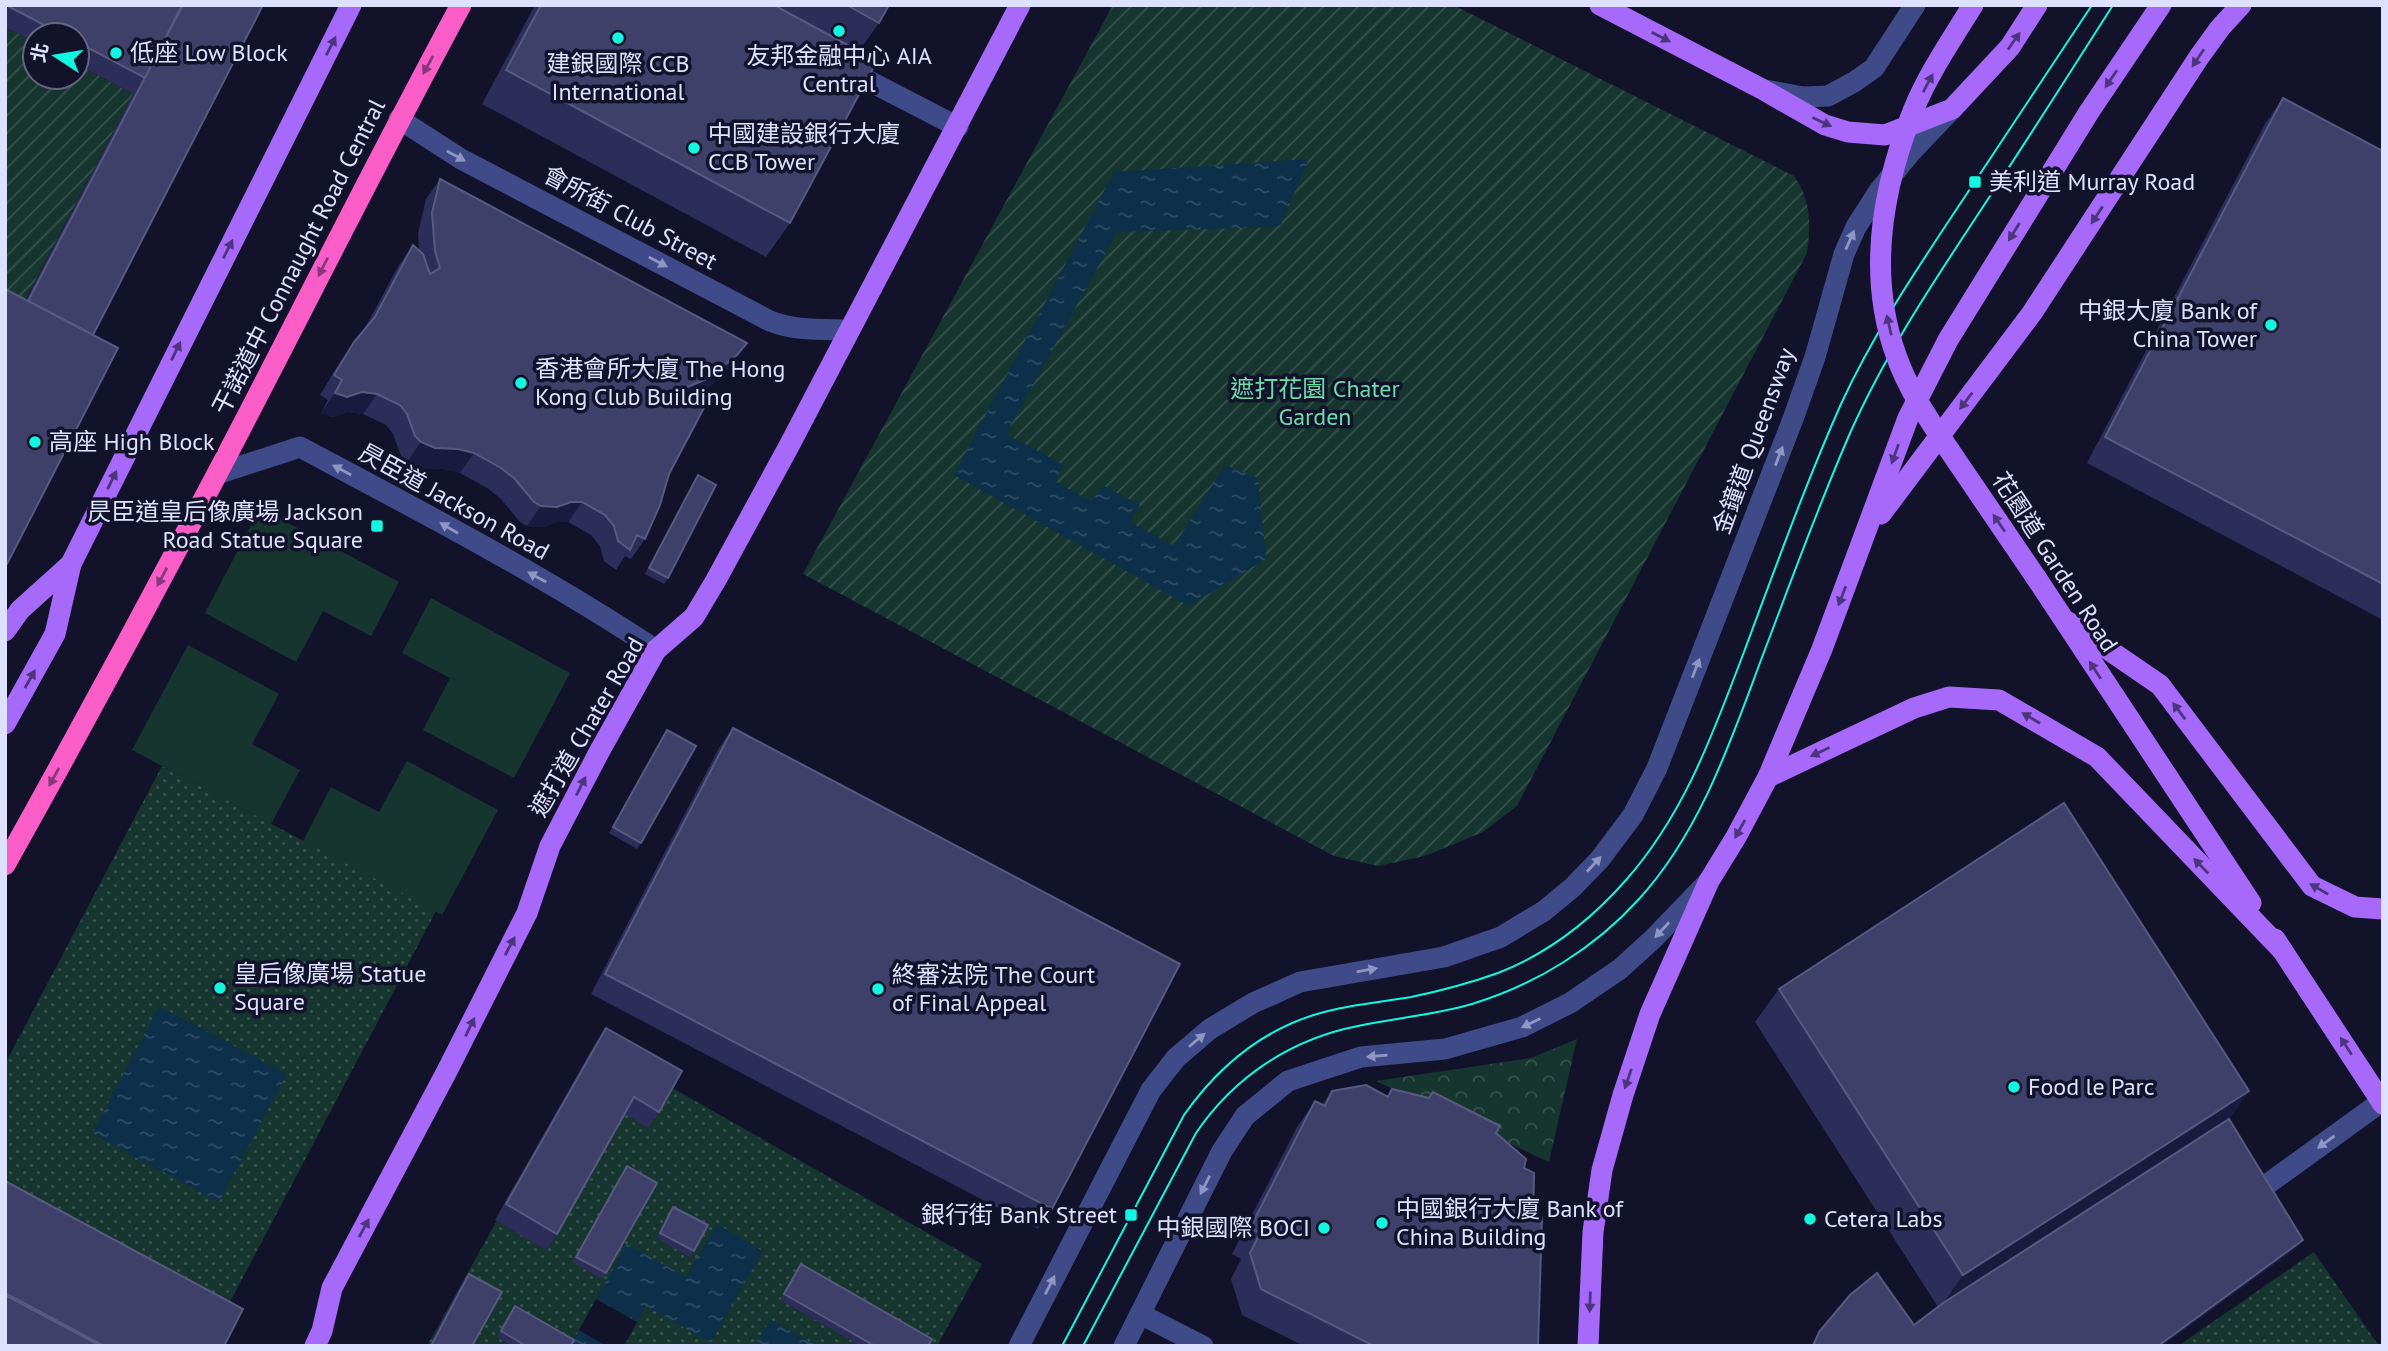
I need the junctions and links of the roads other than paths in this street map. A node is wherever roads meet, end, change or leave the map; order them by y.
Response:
1 (351, 5) edge
2 (461, 5) edge
3 (1020, 5) edge
4 (1600, 5) edge
5 (1915, 5) edge
6 (1973, 5) edge
7 (2037, 5) edge
8 (2161, 5) edge
9 (2241, 5) edge
10 (822, 56) edge
11 (1762, 89) junction
12 (1952, 108) junction
13 (399, 119) junction
14 (958, 127) junction
15 (849, 330) junction
16 (217, 474) junction
17 (1867, 532) junction
18 (71, 564) junction
19 (2060, 617) junction
20 (5, 631) edge
21 (656, 650) junction
22 (5, 724) edge
23 (1768, 777) junction
24 (5, 865) edge
25 (1709, 881) junction
26 (2383, 909) edge
27 (2283, 950) junction
28 (2382, 1103) edge
29 (2226, 1216) edge
30 (1140, 1314) junction
31 (314, 1346) edge
32 (1019, 1346) edge
33 (1124, 1346) edge
34 (1203, 1346) edge
35 (1588, 1346) edge

18 -> 1 main road
2 -> 13 highway, 干諾道中 Connaught Road Central
3 - 14 main road, 遮打道 Chater Road
4 -> 11 main road
5 - 11 street
19 -> 6 main road, 花園道 Garden Road, bridge
12 -> 7 main road, 金鐘道 Queensway
8 -> 17 main road
9 -> 17 main road
10 - 14 street
11 -> 12 main road
32 -> 12 street, 金鐘道 Queensway
13 -> 15 street, 會所街 Club Street
13 -> 16 highway, 干諾道中 Connaught Road Central
14 - 15 main road, 遮打道 Chater Road
15 - 21 main road, 遮打道 Chater Road
21 -> 16 street, 昃臣道 Jackson Road
16 -> 24 highway, 干諾道中 Connaught Road Central
17 -> 23 main road
18 - 20 main road
22 -> 18 main road
26 -> 19 main road
27 -> 19 main road, 花園道 Garden Road
31 -> 21 main road, 遮打道 Chater Road
23 -> 25 main road
27 -> 23 main road
25 -> 30 street
25 -> 35 main road
28 -> 27 main road, 花園道 Garden Road
28 -> 29 street
30 - 33 street
30 - 34 street

